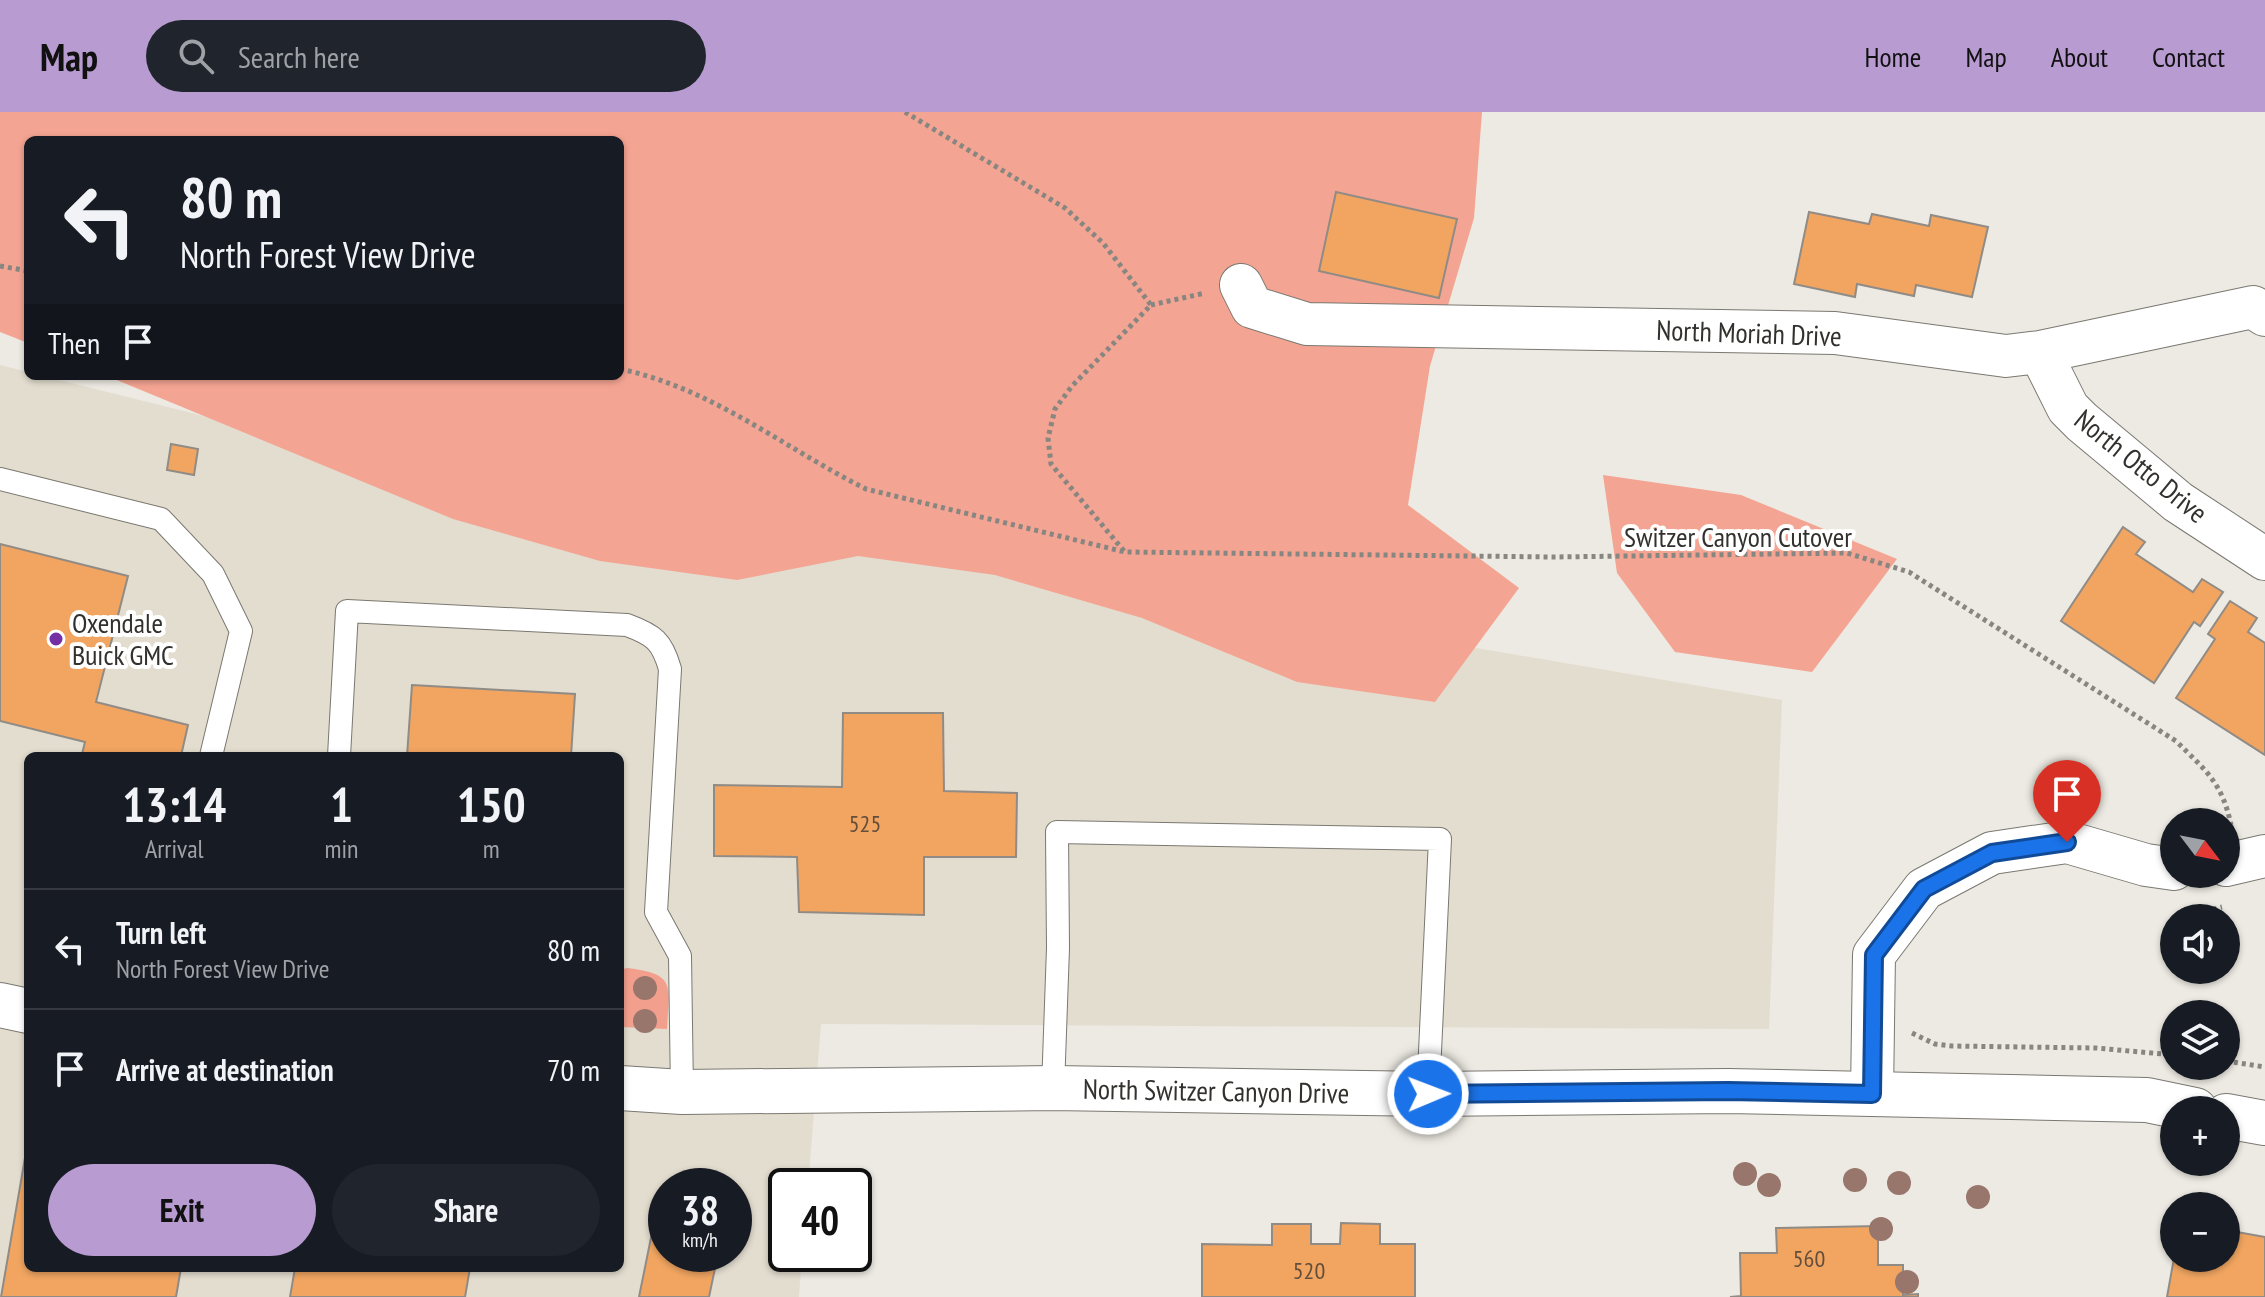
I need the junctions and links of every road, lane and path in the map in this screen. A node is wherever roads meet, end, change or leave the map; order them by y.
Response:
1 (905, 112) edge
2 (0, 266) edge
3 (24, 270) edge
4 (1241, 285) joint
5 (1151, 305) junction
6 (2265, 315) edge
7 (2040, 352) junction
8 (624, 370) edge
9 (0, 479) edge
10 (1125, 552) junction
11 (2265, 559) edge
12 (212, 752) edge
13 (339, 752) edge
14 (2226, 808) edge
15 (2265, 856) edge
16 (2240, 863) edge
17 (2160, 867) edge
18 (0, 1005) edge
19 (24, 1010) edge
20 (1906, 1024) dead end
21 (2160, 1054) edge
22 (2240, 1063) edge
23 (2265, 1067) edge
24 (624, 1088) edge
25 (1053, 1088) junction
26 (682, 1092) junction
27 (1428, 1094) junction
28 (1872, 1094) junction
29 (2160, 1103) edge
30 (2240, 1119) edge
31 (2265, 1123) edge

1 - 5 path
2 - 3 path
4 - 5 path
4 - 7 street, North Moriah Drive
5 - 10 path
6 - 7 street, North Moriah Drive
7 - 11 street, North Otto Drive
8 - 10 path, Switzer Canyon Cutover
9 - 12 lane
10 - 14 path, Switzer Canyon Cutover
13 - 26 lane
15 - 16 street
17 - 28 street
18 - 19 street
20 - 21 path
22 - 23 path
24 - 26 street, North Switzer Canyon Drive
25 - 26 street, North Switzer Canyon Drive
25 - 27 street, North Switzer Canyon Drive
25 - 27 lane
27 - 28 street, North Switzer Canyon Drive
28 - 29 street, North Switzer Canyon Drive
30 - 31 street

